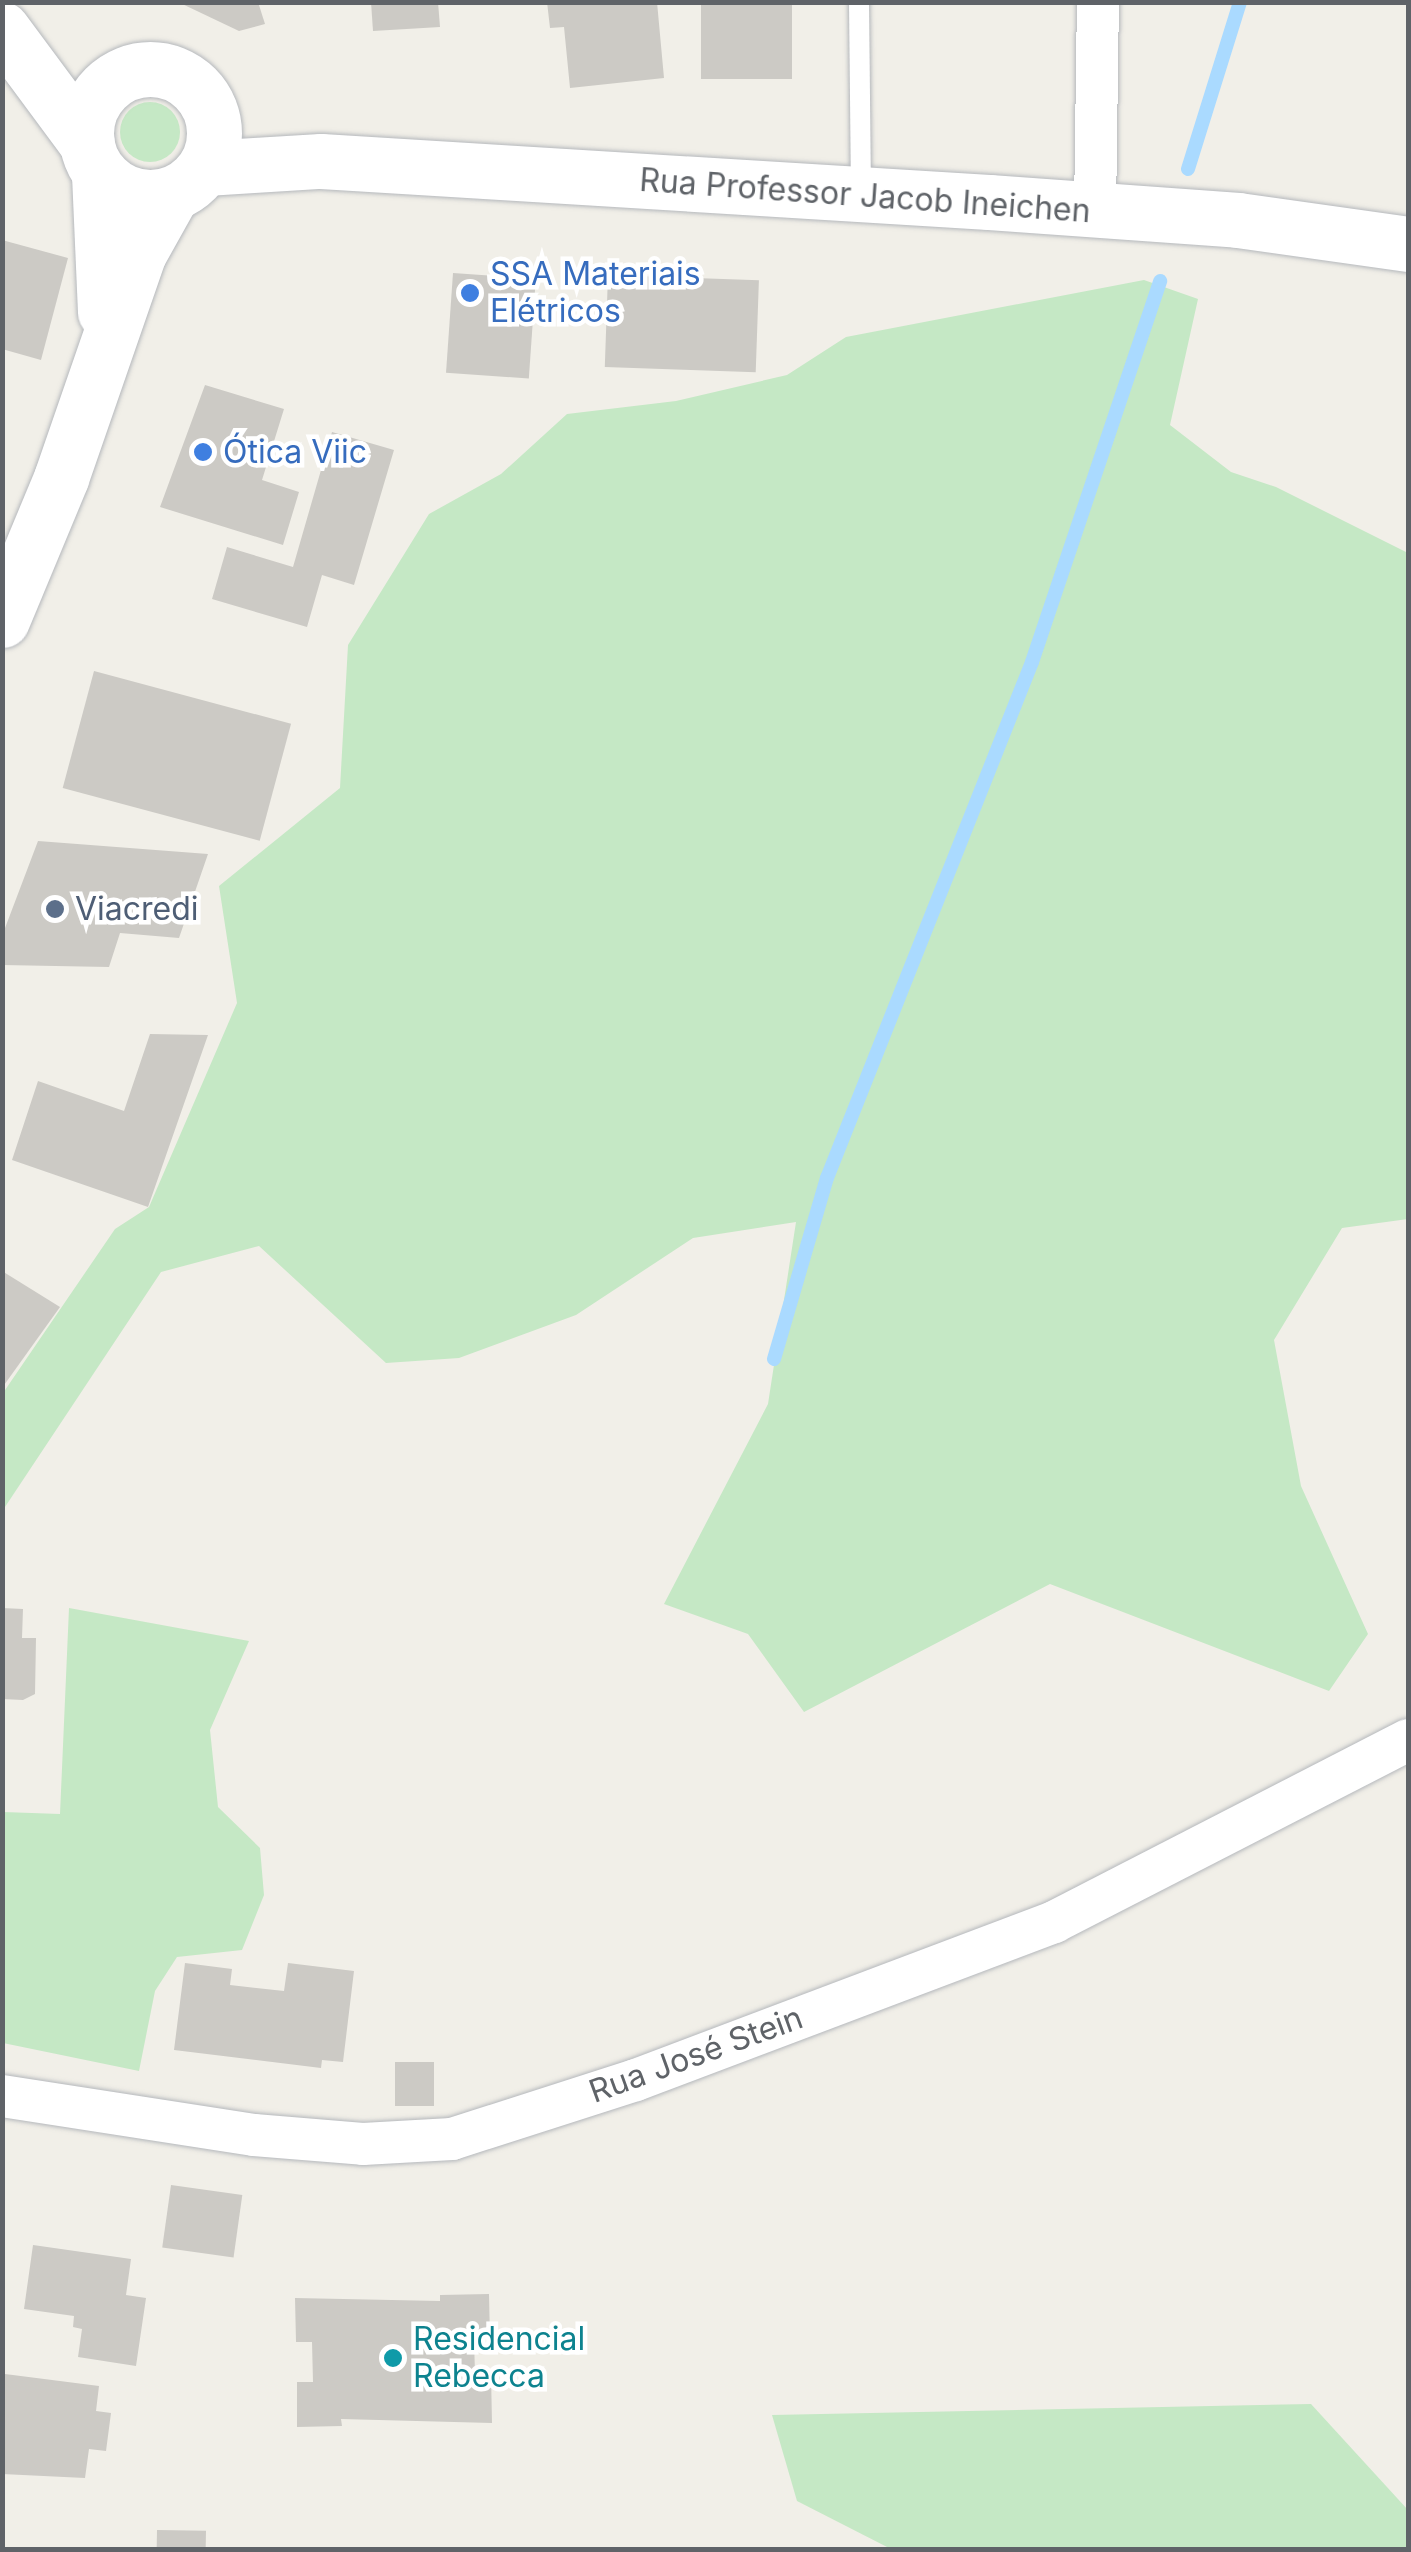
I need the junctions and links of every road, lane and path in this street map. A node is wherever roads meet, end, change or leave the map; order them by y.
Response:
1 (859, 2) edge
2 (1098, 2) edge
3 (2, 21) edge
4 (2, 29) edge
5 (114, 78) junction
6 (210, 110) junction
7 (93, 159) junction
8 (321, 161) junction
9 (189, 181) junction
10 (861, 194) junction
11 (1095, 212) junction
12 (1408, 244) edge
13 (104, 360) junction
14 (2, 620) edge
15 (1408, 1740) edge
16 (2, 2096) edge

1 - 10 lane
2 - 11 street
3 - 5 main road
4 - 7 main road
5 - 6 main road
5 - 7 main road
6 - 8 main road, Rua Professor Jacob Ineichen
6 - 9 main road
7 - 9 main road
7 - 13 main road
8 - 9 main road, Rua Professor Jacob Ineichen
8 - 10 main road, Rua Professor Jacob Ineichen
9 - 13 main road
10 - 11 main road, Rua Professor Jacob Ineichen
11 - 12 main road, Rua Professor Jacob Ineichen
13 - 14 main road
15 - 16 street, Rua José Stein

